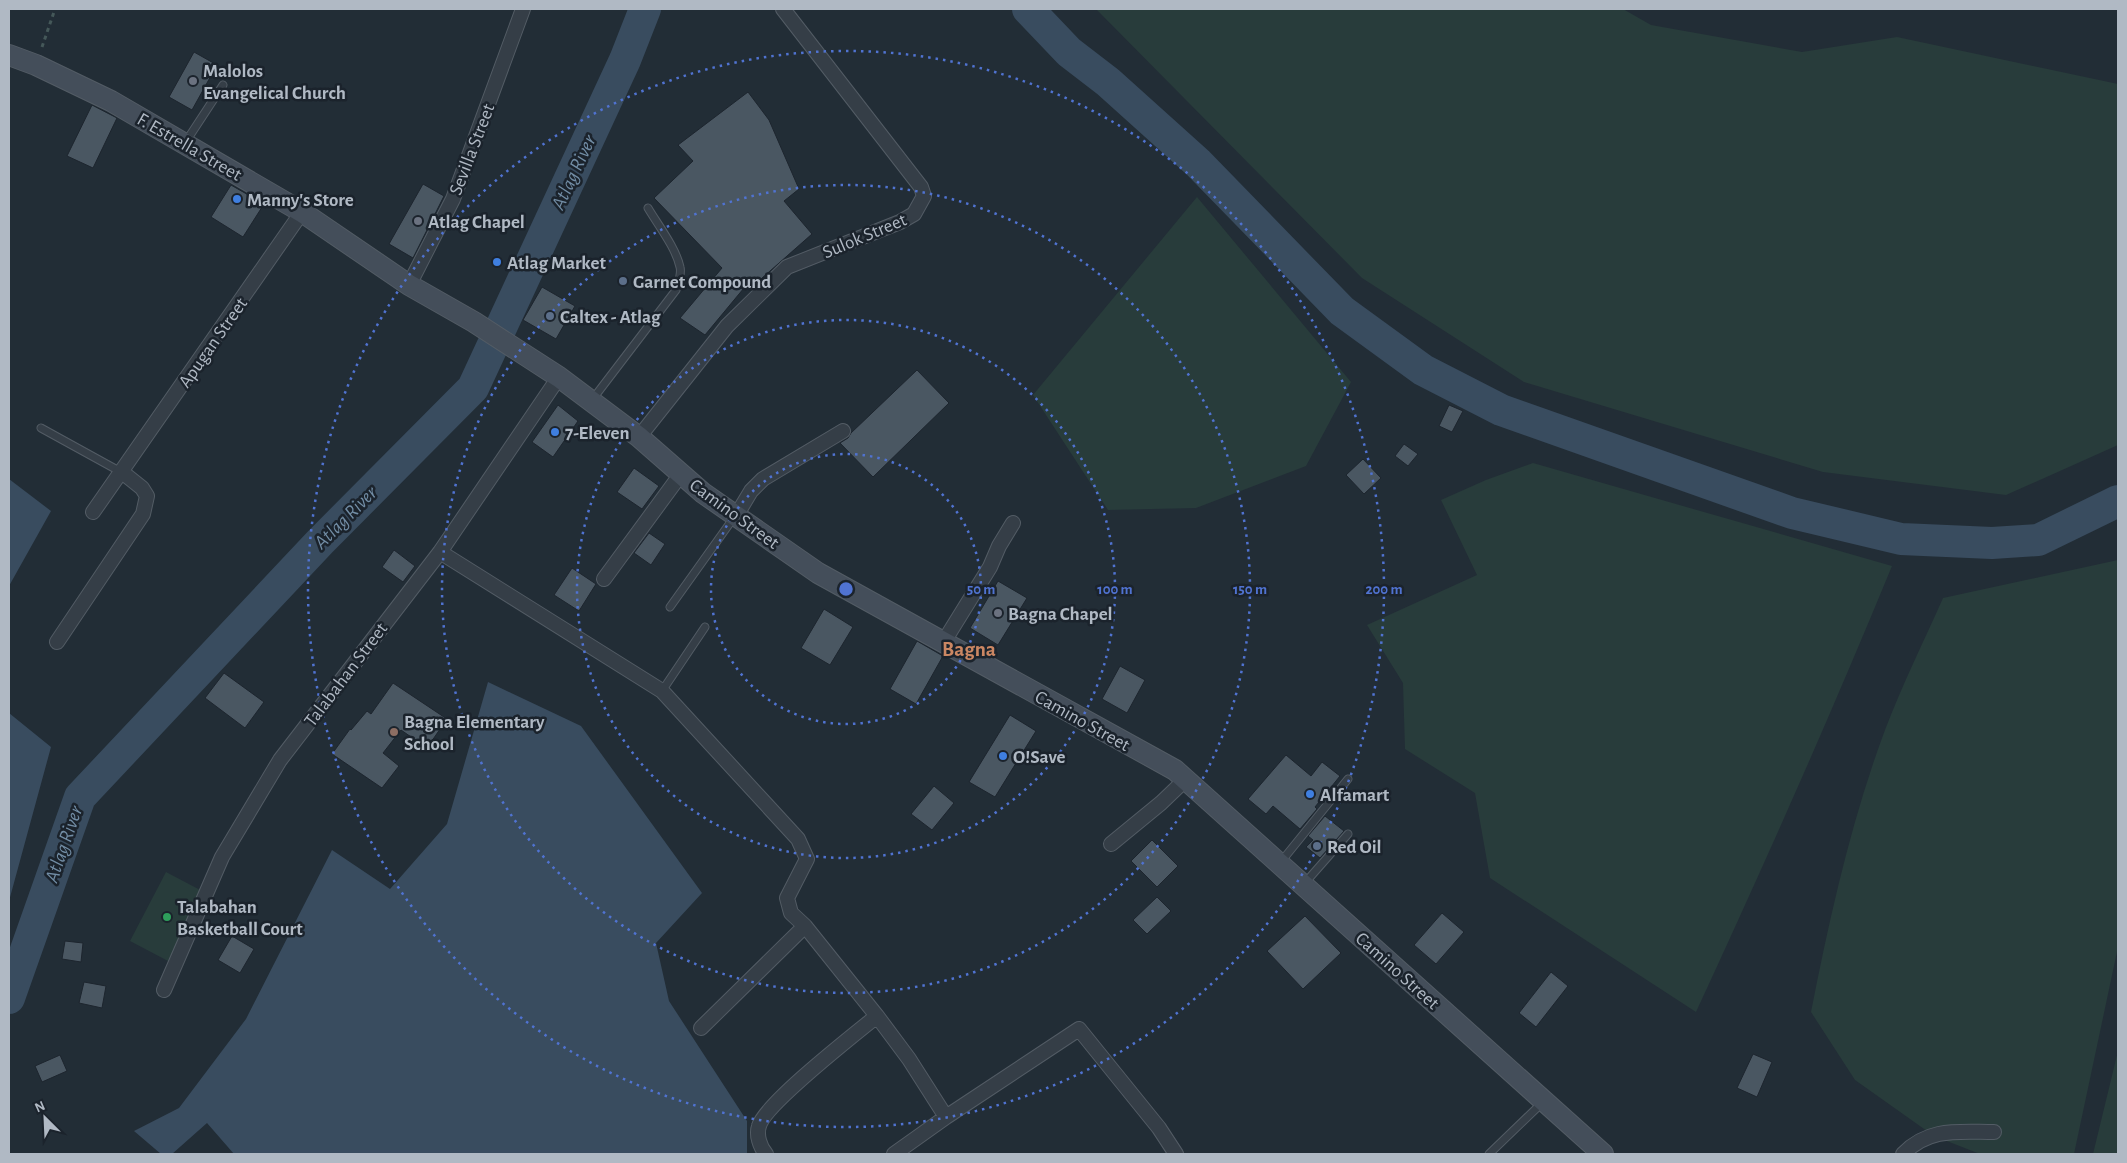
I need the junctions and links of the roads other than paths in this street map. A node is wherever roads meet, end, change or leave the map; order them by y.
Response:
1 (524, 9) edge
2 (783, 9) edge
3 (9, 55) edge
4 (224, 85) dead end
5 (185, 144) junction
6 (648, 208) dead end
7 (302, 212) junction
8 (409, 285) junction
9 (515, 348) joint
10 (559, 377) junction
11 (592, 400) junction
12 (41, 428) dead end
13 (843, 432) dead end
14 (639, 437) junction
15 (122, 472) junction
16 (681, 474) junction
17 (93, 512) dead end
18 (736, 516) junction
19 (1012, 523) dead end
20 (440, 552) junction
21 (604, 579) dead end
22 (670, 607) dead end
23 (705, 627) dead end
24 (57, 642) dead end
25 (943, 643) junction
26 (662, 690) junction
27 (1348, 779) dead end
28 (1185, 780) junction
29 (1348, 834) dead end
30 (1111, 844) dead end
31 (1280, 863) junction
32 (1304, 884) junction
33 (805, 926) junction
34 (164, 990) dead end
35 (877, 1016) junction
36 (701, 1028) dead end
37 (1543, 1102) junction
38 (946, 1117) junction
39 (1994, 1132) dead end
40 (766, 1154) edge
41 (894, 1154) edge
42 (1176, 1154) edge
43 (1489, 1154) edge
44 (1603, 1154) edge
45 (1903, 1154) edge

1 - 8 street, Sevilla Street
2 - 14 street, Sulok Street
3 - 5 main road, F. Estrella Street
4 - 5 lane
5 - 7 main road, F. Estrella Street
6 - 11 lane
7 - 8 main road, F. Estrella Street
7 - 15 street, Apugan Street
8 - 9 main road, F. Estrella Street
9 - 10 main road, Camino Street
10 - 11 main road, Camino Street
10 - 20 street, Talabahan Street
11 - 14 main road, Camino Street
12 - 15 lane
13 - 18 street
14 - 16 main road, Camino Street
15 - 17 street, Apugan Street
15 - 24 street
16 - 18 main road, Camino Street
16 - 21 street
18 - 22 lane
18 - 25 main road, Camino Street
19 - 25 street
20 - 26 street
20 - 34 street, Talabahan Street
23 - 26 lane
25 - 28 main road, Camino Street
26 - 33 street
27 - 31 lane
28 - 30 street
28 - 31 main road, Camino Street
29 - 32 lane
31 - 32 main road, Camino Street
32 - 37 main road, Camino Street
33 - 35 street
33 - 36 street
35 - 38 street
35 - 40 street
37 - 43 lane
37 - 44 main road, Camino Street
38 - 41 street
38 - 42 street
39 - 45 street

